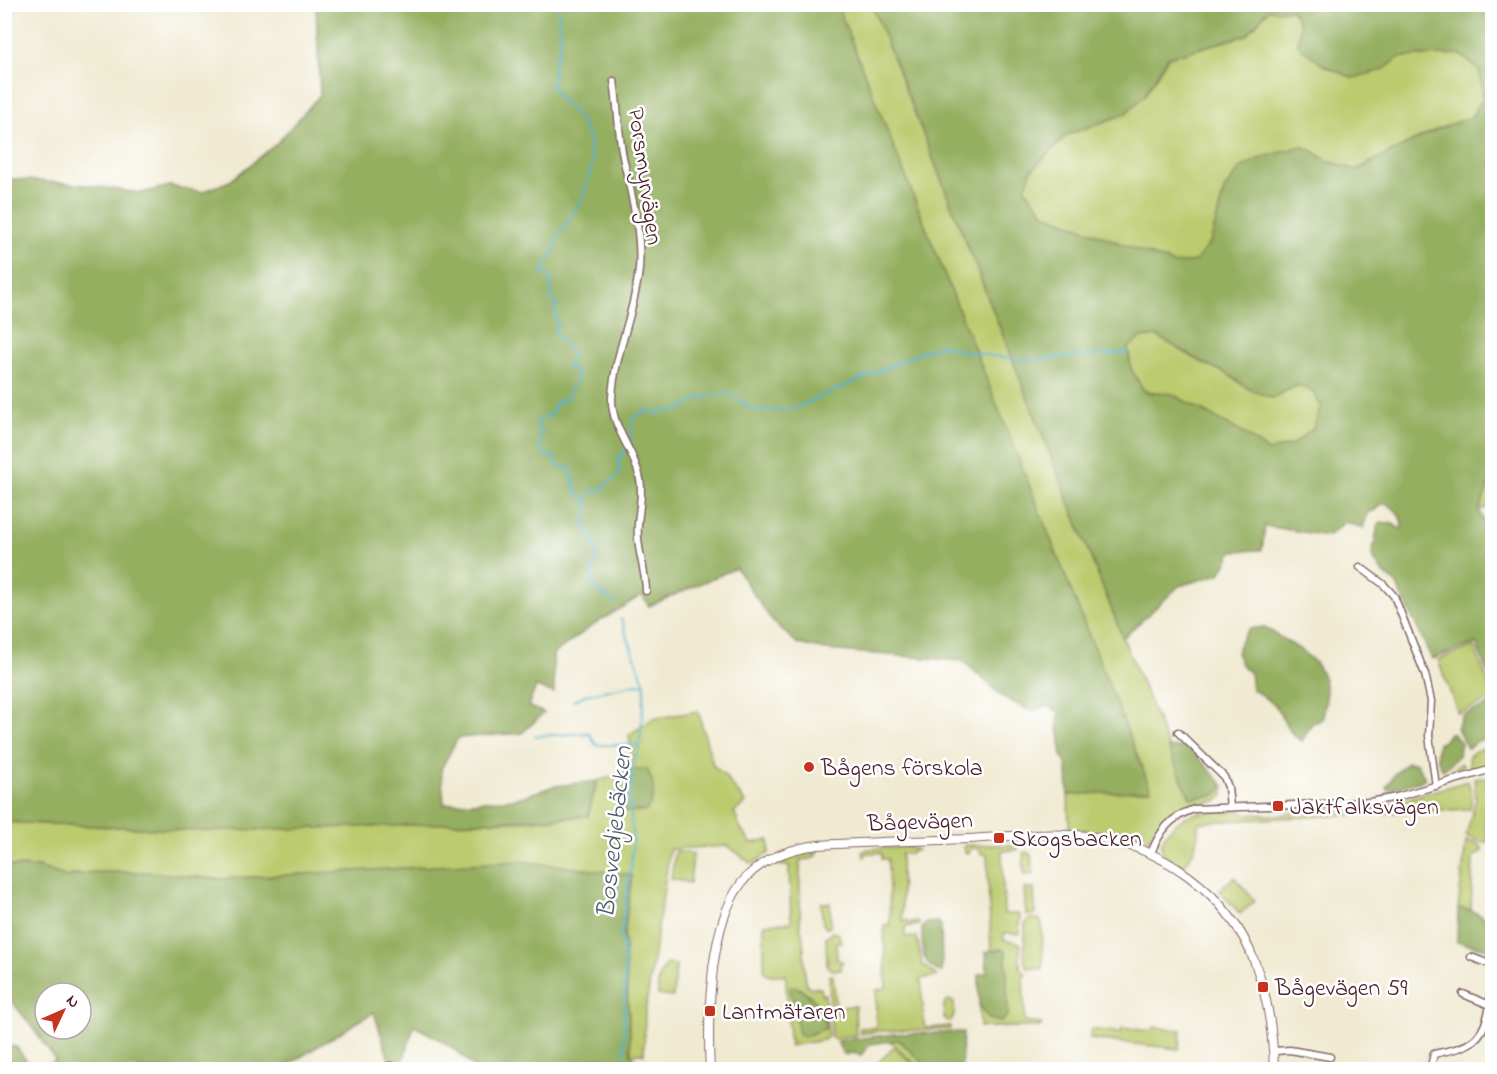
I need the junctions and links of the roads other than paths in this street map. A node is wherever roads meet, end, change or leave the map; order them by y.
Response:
1 (614, 81) dead end
2 (1360, 567) dead end
3 (646, 591) dead end
4 (1178, 732) dead end
5 (1492, 769) edge
6 (1437, 786) junction
7 (1230, 807) junction
8 (1150, 853) junction
9 (1470, 957) dead end
10 (1492, 965) edge
11 (1492, 987) edge
12 (1463, 994) dead end
13 (1490, 1010) edge
14 (1274, 1051) junction
15 (1330, 1057) dead end
16 (371, 1070) edge
17 (402, 1070) edge
18 (710, 1070) edge
19 (1274, 1070) edge
20 (1430, 1070) edge

1 - 3 street, Porsmyrvägen
2 - 6 street
4 - 7 street
5 - 6 street
6 - 7 street
7 - 8 street
8 - 14 street, Bågevägen
8 - 18 street, Bågevägen
9 - 10 street
11 - 13 street
12 - 13 street
13 - 20 street
14 - 15 street
14 - 19 street, Bågevägen
16 - 17 street

